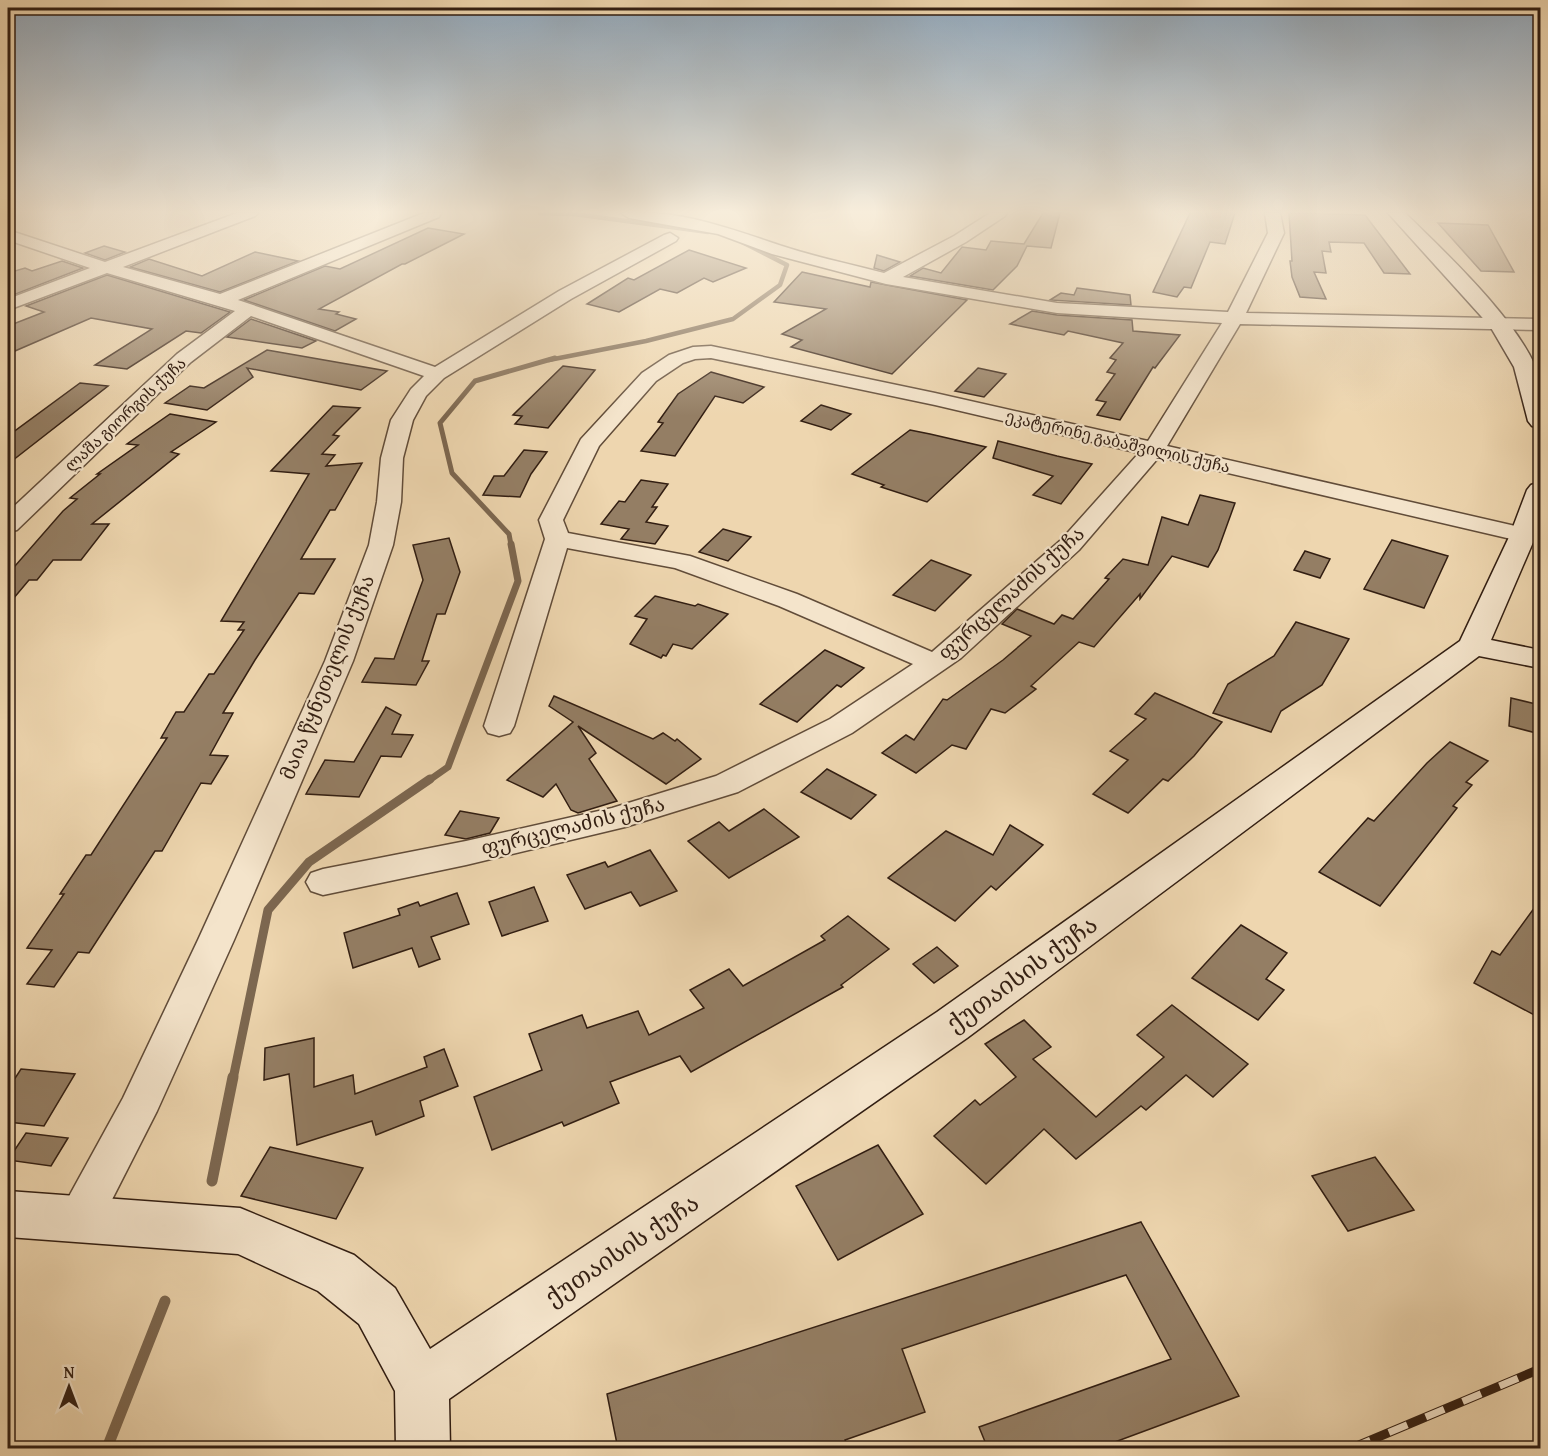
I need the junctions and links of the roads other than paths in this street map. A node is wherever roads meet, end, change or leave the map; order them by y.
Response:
1 (68, 281) edge
2 (153, 281) edge
3 (268, 281) edge
4 (591, 281) edge
5 (897, 281) edge
6 (1252, 281) edge
7 (1461, 281) edge
8 (221, 300) junction
9 (8, 305) edge
10 (248, 310) junction
11 (1234, 318) junction
12 (1499, 323) junction
13 (1540, 325) edge
14 (437, 374) junction
15 (1540, 421) edge
16 (1154, 449) junction
17 (1540, 489) edge
18 (8, 525) edge
19 (1524, 535) junction
20 (557, 539) junction
21 (1473, 646) junction
22 (1540, 659) edge
23 (934, 663) junction
24 (499, 726) dead end
25 (323, 882) dead end
26 (8, 1214) edge
27 (78, 1220) junction
28 (422, 1386) junction
29 (423, 1449) edge

1 - 9 street
2 - 8 street
3 - 8 street
4 - 14 street, მაია წყნეთელის ქუჩა
5 - 11 street
6 - 11 street, ფურცელაძის ქუჩა
7 - 12 street
8 - 10 street
10 - 14 street
10 - 18 street, ლაშა გიორგის ქუჩა
11 - 12 street
11 - 16 street, ფურცელაძის ქუჩა
12 - 13 street
12 - 15 street
14 - 27 street, მაია წყნეთელის ქუჩა
16 - 19 street, ეკატერინე გაბაშვილის ქუჩა
16 - 20 street, ეკატერინე გაბაშვილის ქუჩა
16 - 23 street, ფურცელაძის ქუჩა
17 - 19 street, ქუთაისის ქუჩა
19 - 21 street, ქუთაისის ქუჩა
20 - 23 street
20 - 24 street
21 - 22 street
21 - 28 street, ქუთაისის ქუჩა
23 - 25 street, ფურცელაძის ქუჩა
26 - 27 street
27 - 28 street
28 - 29 street

